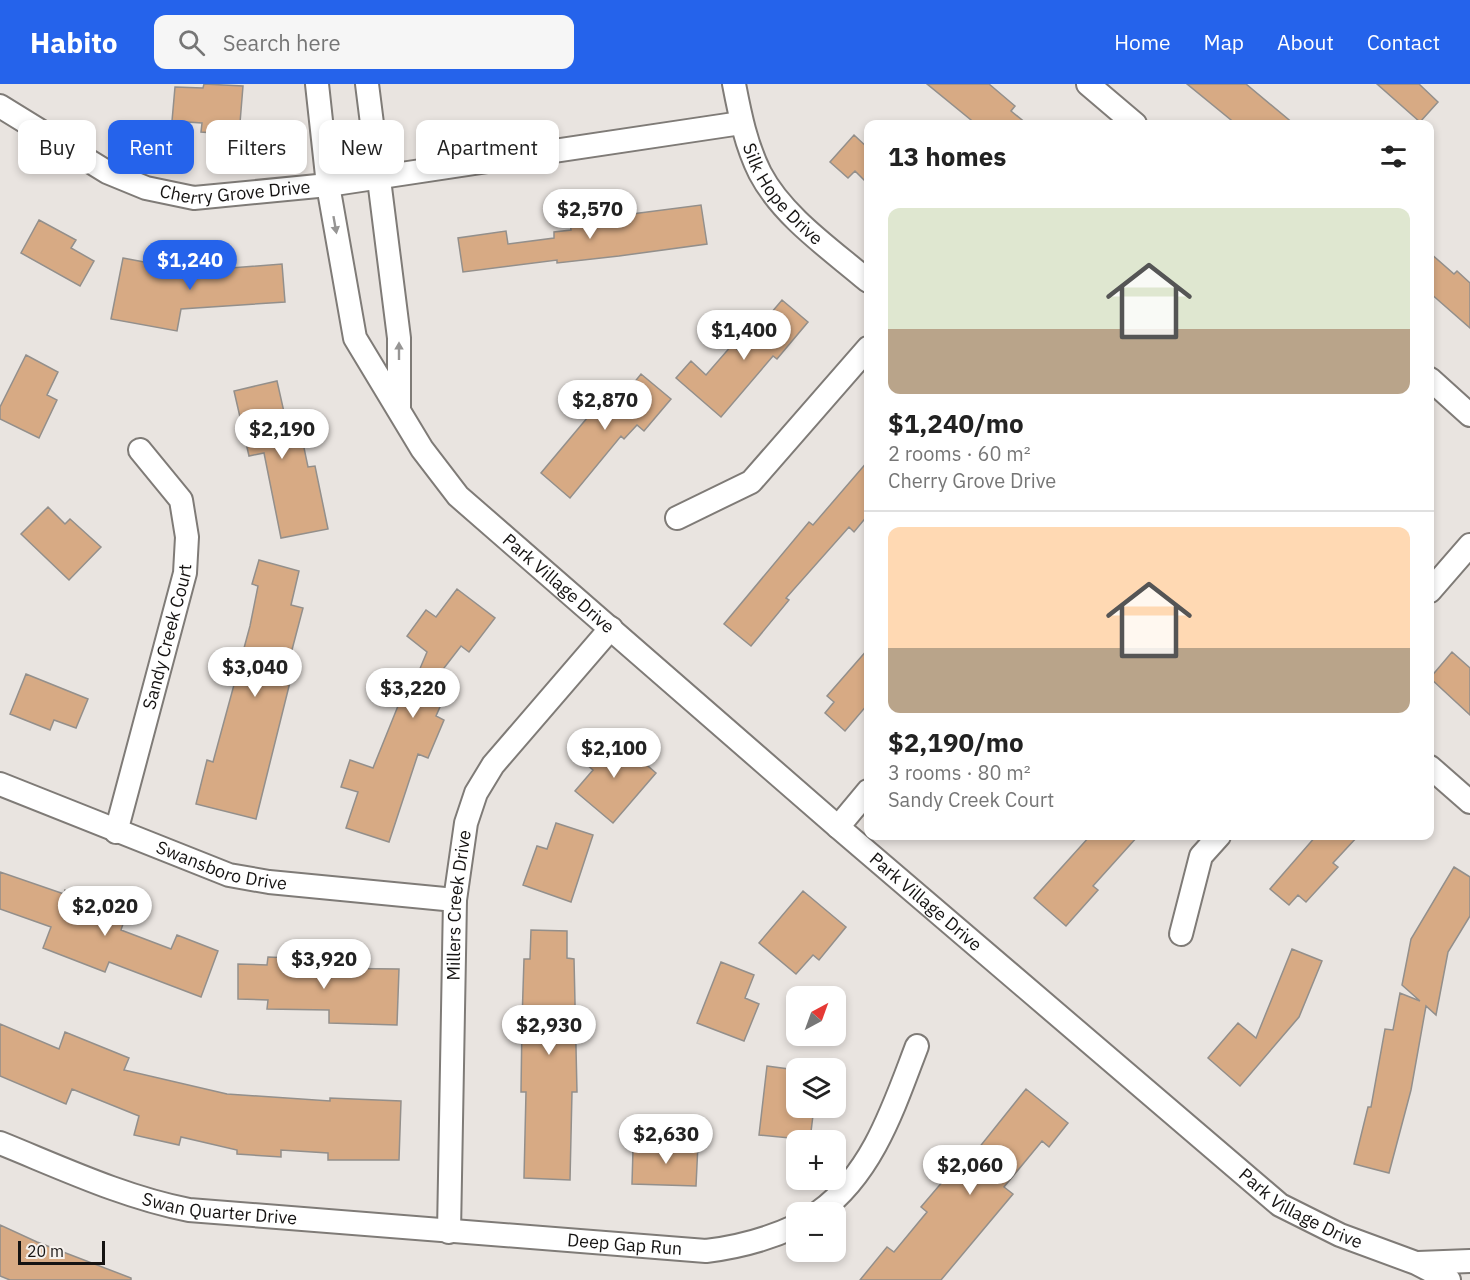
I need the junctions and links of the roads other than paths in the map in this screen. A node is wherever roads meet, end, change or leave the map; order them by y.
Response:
1 (317, 84) edge
2 (367, 84) edge
3 (734, 84) edge
4 (1088, 84) edge
5 (0, 106) edge
6 (1130, 120) edge
7 (741, 123) junction
8 (380, 177) junction
9 (328, 185) junction
10 (864, 277) edge
11 (864, 353) edge
12 (1434, 384) edge
13 (399, 410) junction
14 (1470, 415) edge
15 (140, 450) dead end
16 (677, 518) dead end
17 (1470, 545) edge
18 (1434, 586) edge
19 (610, 628) junction
20 (1434, 770) edge
21 (0, 784) edge
22 (864, 796) edge
23 (1470, 802) edge
24 (838, 827) junction
25 (116, 832) junction
26 (1216, 840) edge
27 (455, 900) junction
28 (1181, 934) dead end
29 (917, 1046) dead end
30 (0, 1143) edge
31 (833, 1202) edge
32 (786, 1231) edge
33 (449, 1232) junction
34 (1470, 1261) edge
35 (1416, 1263) junction
36 (1449, 1280) edge

1 - 9 street, Park Village Drive
2 - 8 street
3 - 7 street, Silk Hope Drive
4 - 6 street
5 - 9 street, Cherry Grove Drive
7 - 8 street, Cherry Grove Drive
7 - 10 street, Silk Hope Drive
8 - 9 street, Cherry Grove Drive
13 -> 8 street
9 -> 13 street, Park Village Drive
11 - 16 street
12 - 14 street
13 - 19 street, Park Village Drive
15 - 25 street, Sandy Creek Court
17 - 18 street
19 - 24 street, Park Village Drive
19 - 27 street, Millers Creek Drive
20 - 23 street
21 - 25 street, Swansboro Drive
22 - 24 street
24 - 35 street, Park Village Drive
25 - 27 street, Swansboro Drive
26 - 28 street
27 - 33 street, Millers Creek Drive
29 - 31 street
30 - 33 street, Swan Quarter Drive
32 - 33 street, Deep Gap Run
34 - 35 street, Park Village Drive
35 - 36 street, Park Village Drive

